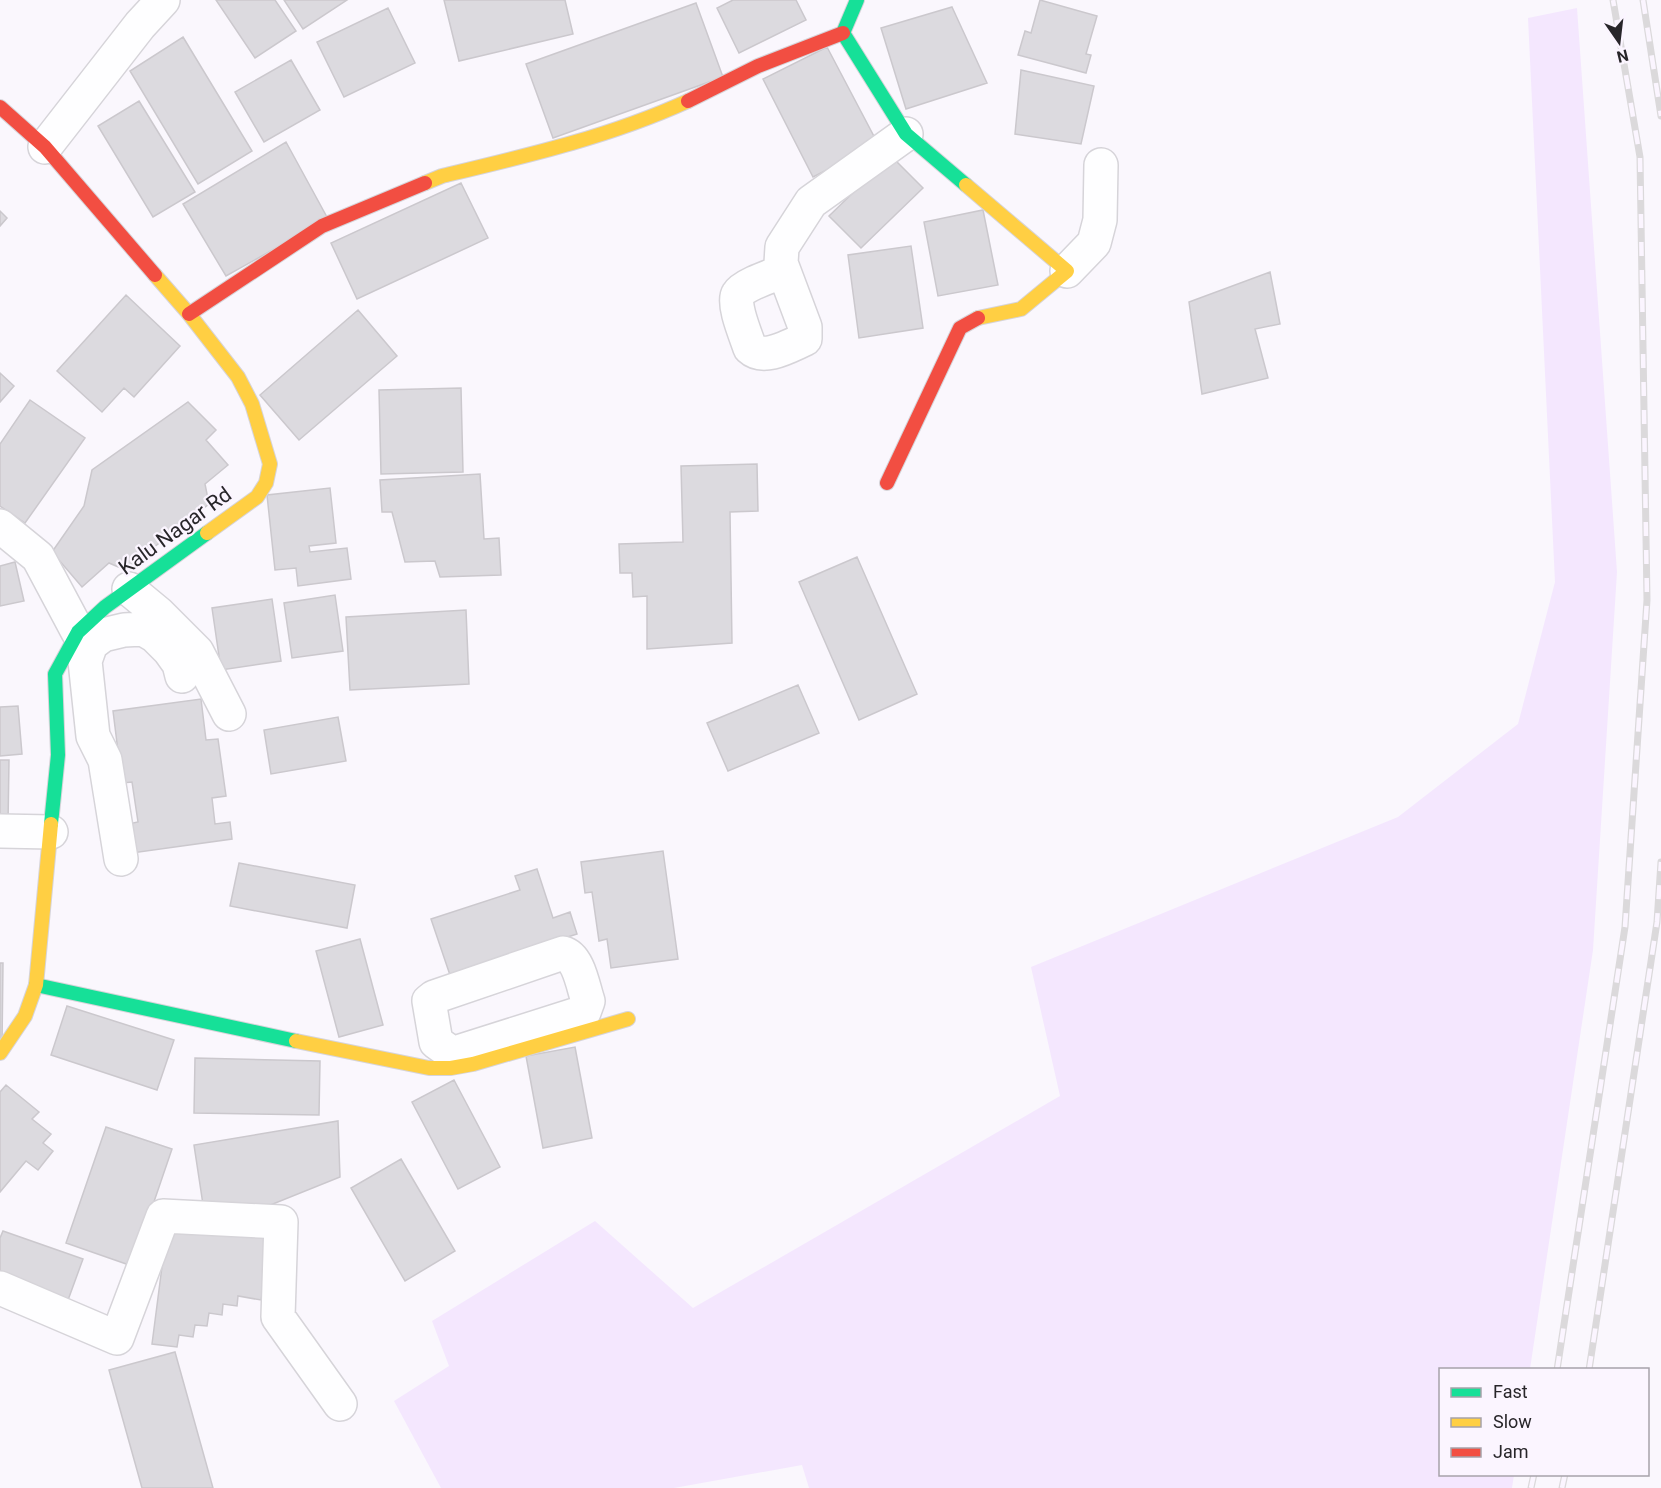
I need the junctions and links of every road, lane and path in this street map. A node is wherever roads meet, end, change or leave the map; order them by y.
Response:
1 (163, 0) edge
2 (857, 0) edge
3 (843, 33) junction
4 (0, 107) edge
5 (906, 134) junction
6 (45, 147) junction
7 (1101, 165) dead end
8 (784, 271) dead end
9 (1067, 272) junction
10 (189, 314) junction
11 (887, 483) dead end
12 (0, 526) edge
13 (129, 589) junction
14 (78, 632) junction
15 (182, 676) dead end
16 (229, 714) dead end
17 (109, 752) junction
18 (58, 755) junction
19 (0, 831) edge
20 (51, 832) junction
21 (121, 859) dead end
22 (36, 985) junction
23 (628, 1019) dead end
24 (0, 1053) edge
25 (0, 1288) edge
26 (340, 1404) dead end

1 - 6 street
2 - 3 street
3 - 5 street
3 - 10 street
4 - 6 street, Kalu Nagar Rd
5 - 8 street
5 - 9 street
6 - 10 street, Kalu Nagar Rd
7 - 9 street
9 - 11 street
10 - 13 street, Kalu Nagar Rd
12 - 14 street
13 - 14 street, Kalu Nagar Rd
13 - 16 street
14 - 18 street, Kalu Nagar Rd
15 - 17 street
17 - 18 street
17 - 21 street
18 - 20 street, Kalu Nagar Rd
19 - 20 street
20 - 22 street, Kalu Nagar Rd
22 - 23 street
22 - 24 street, Kalu Nagar Rd
25 - 26 street

